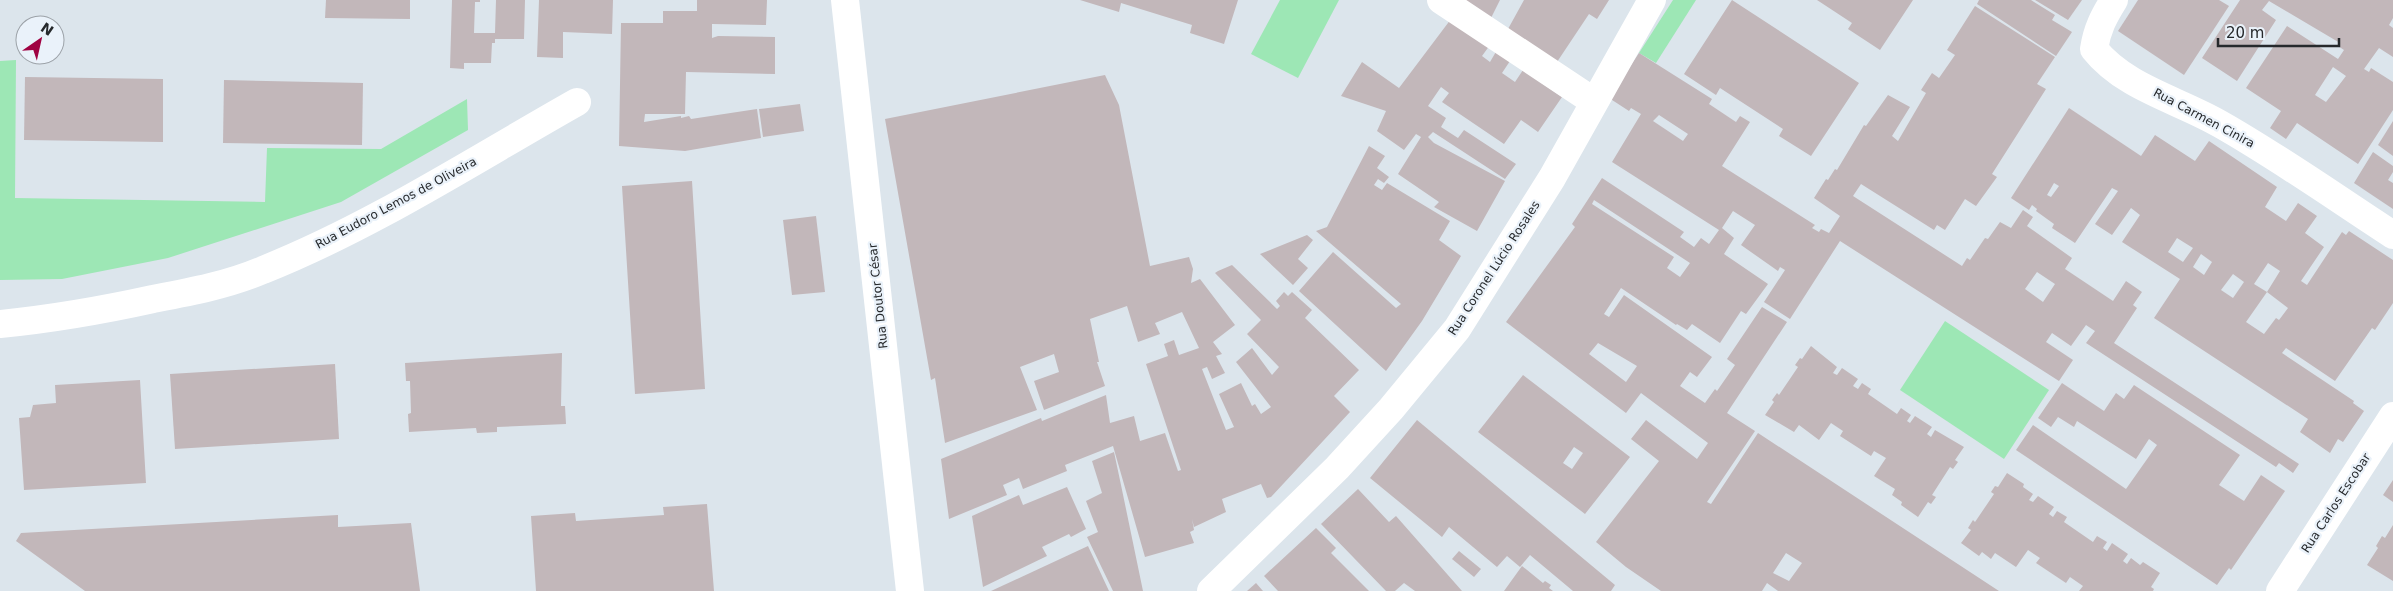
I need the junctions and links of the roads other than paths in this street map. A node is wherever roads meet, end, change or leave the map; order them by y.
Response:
1 (845, 0) edge
2 (1441, 0) edge
3 (1652, 0) edge
4 (2108, 9) edge
5 (1593, 101) junction
6 (577, 102) dead end
7 (2393, 235) edge
8 (0, 324) edge
9 (2393, 416) edge
10 (910, 591) edge
11 (1211, 591) edge
12 (2280, 591) edge

1 - 10 street, Rua Doutor César
2 - 5 street
3 - 5 street, Rua Coronel Lúcio Rosales
4 - 7 street, Rua Carmen Cinira
5 - 11 street, Rua Coronel Lúcio Rosales
6 - 8 street, Rua Eudoro Lemos de Oliveira
9 - 12 street, Rua Carlos Escobar

